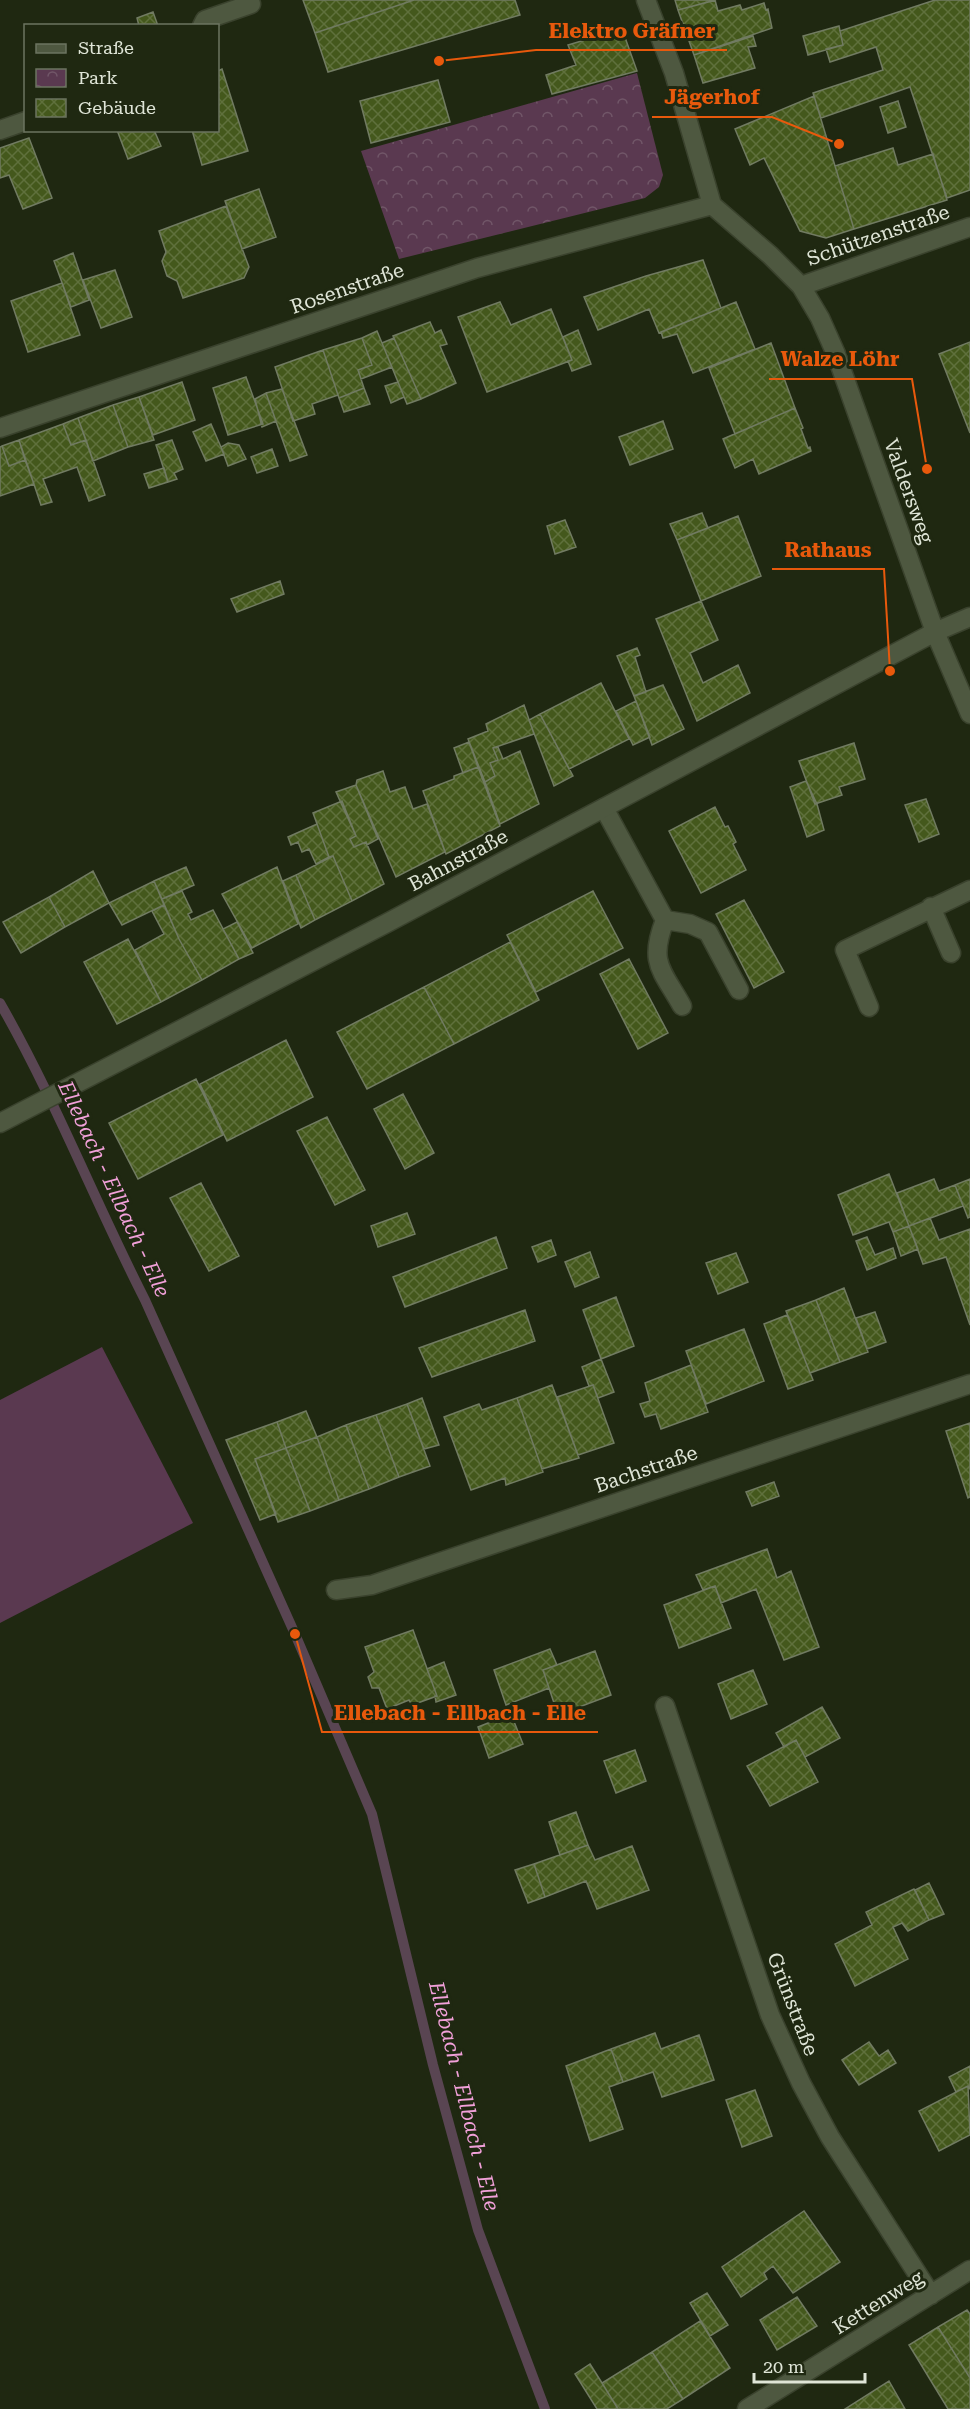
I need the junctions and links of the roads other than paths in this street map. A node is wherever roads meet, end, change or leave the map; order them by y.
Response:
1 (646, 0) edge
2 (251, 4) dead end
3 (203, 24) edge
4 (24, 123) edge
5 (0, 130) edge
6 (712, 205) junction
7 (970, 227) edge
8 (801, 286) junction
9 (0, 428) edge
10 (970, 617) edge
11 (935, 632) junction
12 (970, 714) edge
13 (604, 808) junction
14 (970, 890) edge
15 (931, 907) junction
16 (665, 920) junction
17 (951, 953) dead end
18 (739, 990) dead end
19 (682, 1006) dead end
20 (870, 1007) dead end
21 (0, 1123) edge
22 (970, 1384) edge
23 (336, 1590) dead end
24 (665, 1706) dead end
25 (970, 2270) edge
26 (931, 2295) junction
27 (747, 2409) edge

1 - 6 street
2 - 3 street
4 - 5 street
6 - 8 street, Valdersweg
6 - 9 street, Rosenstraße
7 - 8 street, Schützenstraße
8 - 11 street, Valdersweg
10 - 11 street, Bahnstraße
11 - 12 street, Valdersweg
11 - 13 street, Bahnstraße
13 - 16 street
13 - 21 street, Bahnstraße
14 - 15 street
15 - 17 street
15 - 20 street
16 - 18 street
16 - 19 street
22 - 23 street, Bachstraße
24 - 26 street, Grünstraße
25 - 26 street, Kettenweg
26 - 27 street, Kettenweg

